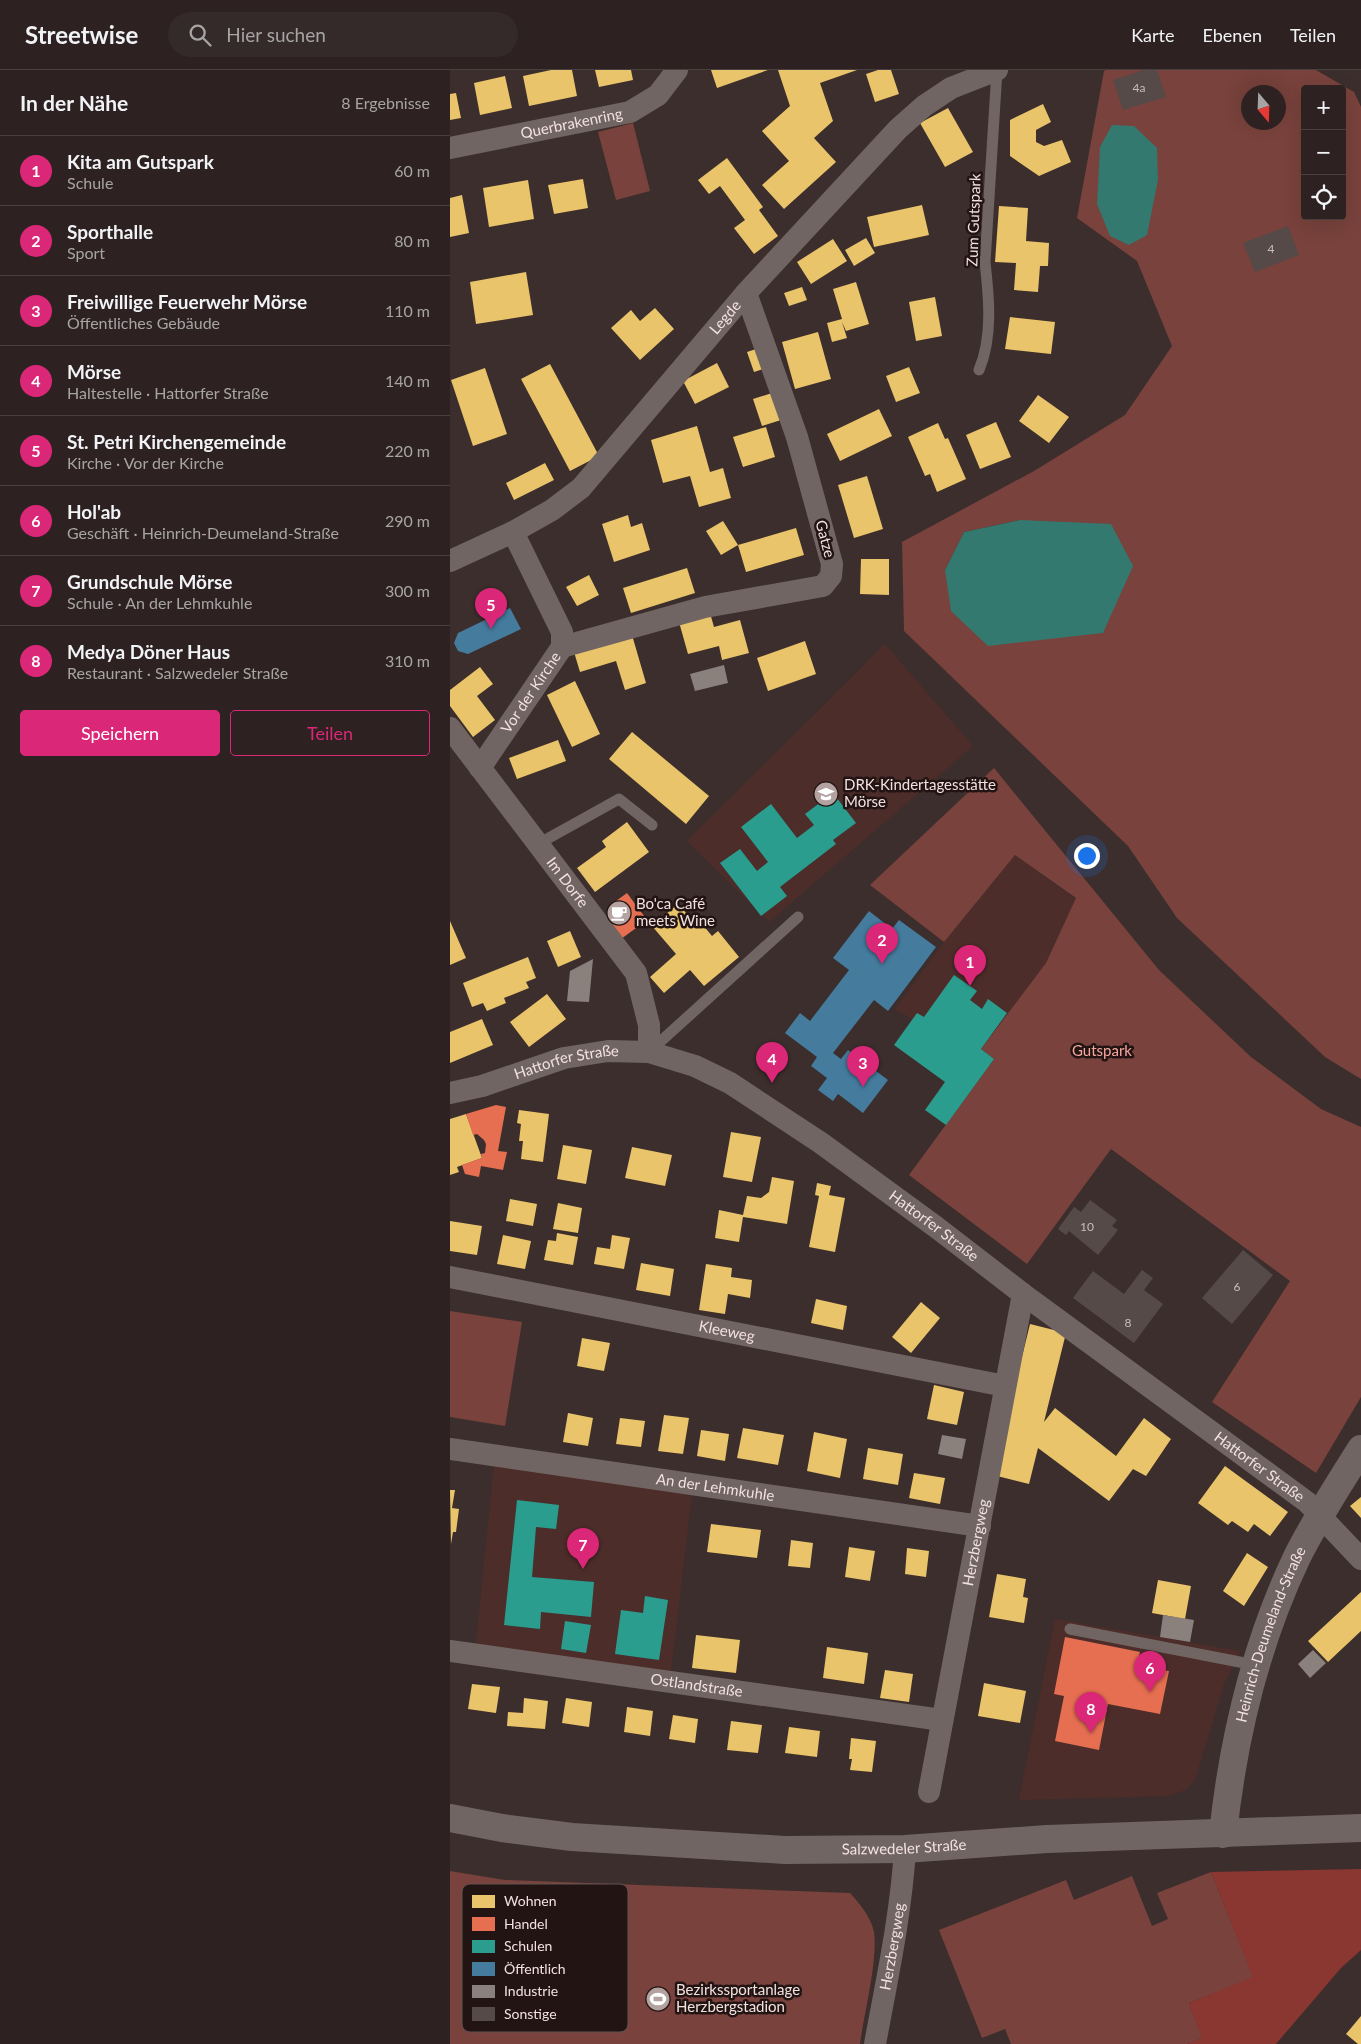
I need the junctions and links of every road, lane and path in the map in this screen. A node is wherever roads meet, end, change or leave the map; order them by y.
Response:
1 (677, 70) edge
2 (997, 70) edge
3 (950, 79) edge
4 (450, 148) edge
5 (746, 293) junction
6 (979, 370) dead end
7 (513, 532) junction
8 (450, 561) edge
9 (562, 647) junction
10 (450, 728) edge
11 (480, 768) junction
12 (652, 825) dead end
13 (538, 844) junction
14 (798, 918) dead end
15 (649, 1052) junction
16 (450, 1093) edge
17 (450, 1277) edge
18 (1023, 1294) junction
19 (1005, 1386) junction
20 (450, 1449) edge
21 (1361, 1449) edge
22 (1320, 1515) junction
23 (980, 1526) junction
24 (1361, 1559) edge
25 (1070, 1629) dead end
26 (450, 1651) edge
27 (1255, 1665) junction
28 (942, 1720) junction
29 (929, 1792) dead end
30 (450, 1818) edge
31 (1361, 1828) edge
32 (1223, 1834) junction
33 (904, 1849) junction
34 (876, 2044) edge

1 - 4 street, Querbrakenring
2 - 3 street, Legde
2 - 6 lane, Zum Gutspark
3 - 5 street, Legde
5 - 7 street, Legde
5 - 9 street, Gatze
7 - 8 street, Legde
7 - 9 street, Vor der Kirche
9 - 11 street, Vor der Kirche
10 - 11 street, Im Dorfe
11 - 13 street, Im Dorfe
12 - 13 lane
13 - 15 street, Im Dorfe
14 - 15 lane
15 - 16 street, Hattorfer Straße
15 - 18 street, Hattorfer Straße
17 - 19 street, Kleeweg
18 - 19 street, Herzbergweg
18 - 22 street, Hattorfer Straße
19 - 23 street, Herzbergweg
20 - 23 street, An der Lehmkuhle
21 - 22 street, Heinrich-Deumeland-Straße
22 - 24 street, Hattorfer Straße
22 - 27 street, Heinrich-Deumeland-Straße
23 - 28 street, Herzbergweg
25 - 27 lane
26 - 28 street, Ostlandstraße
27 - 32 street, Heinrich-Deumeland-Straße
28 - 29 street, Herzbergweg
30 - 33 street, Salzwedeler Straße
31 - 32 street, Salzwedeler Straße
32 - 33 street, Salzwedeler Straße
33 - 34 street, Herzbergweg

